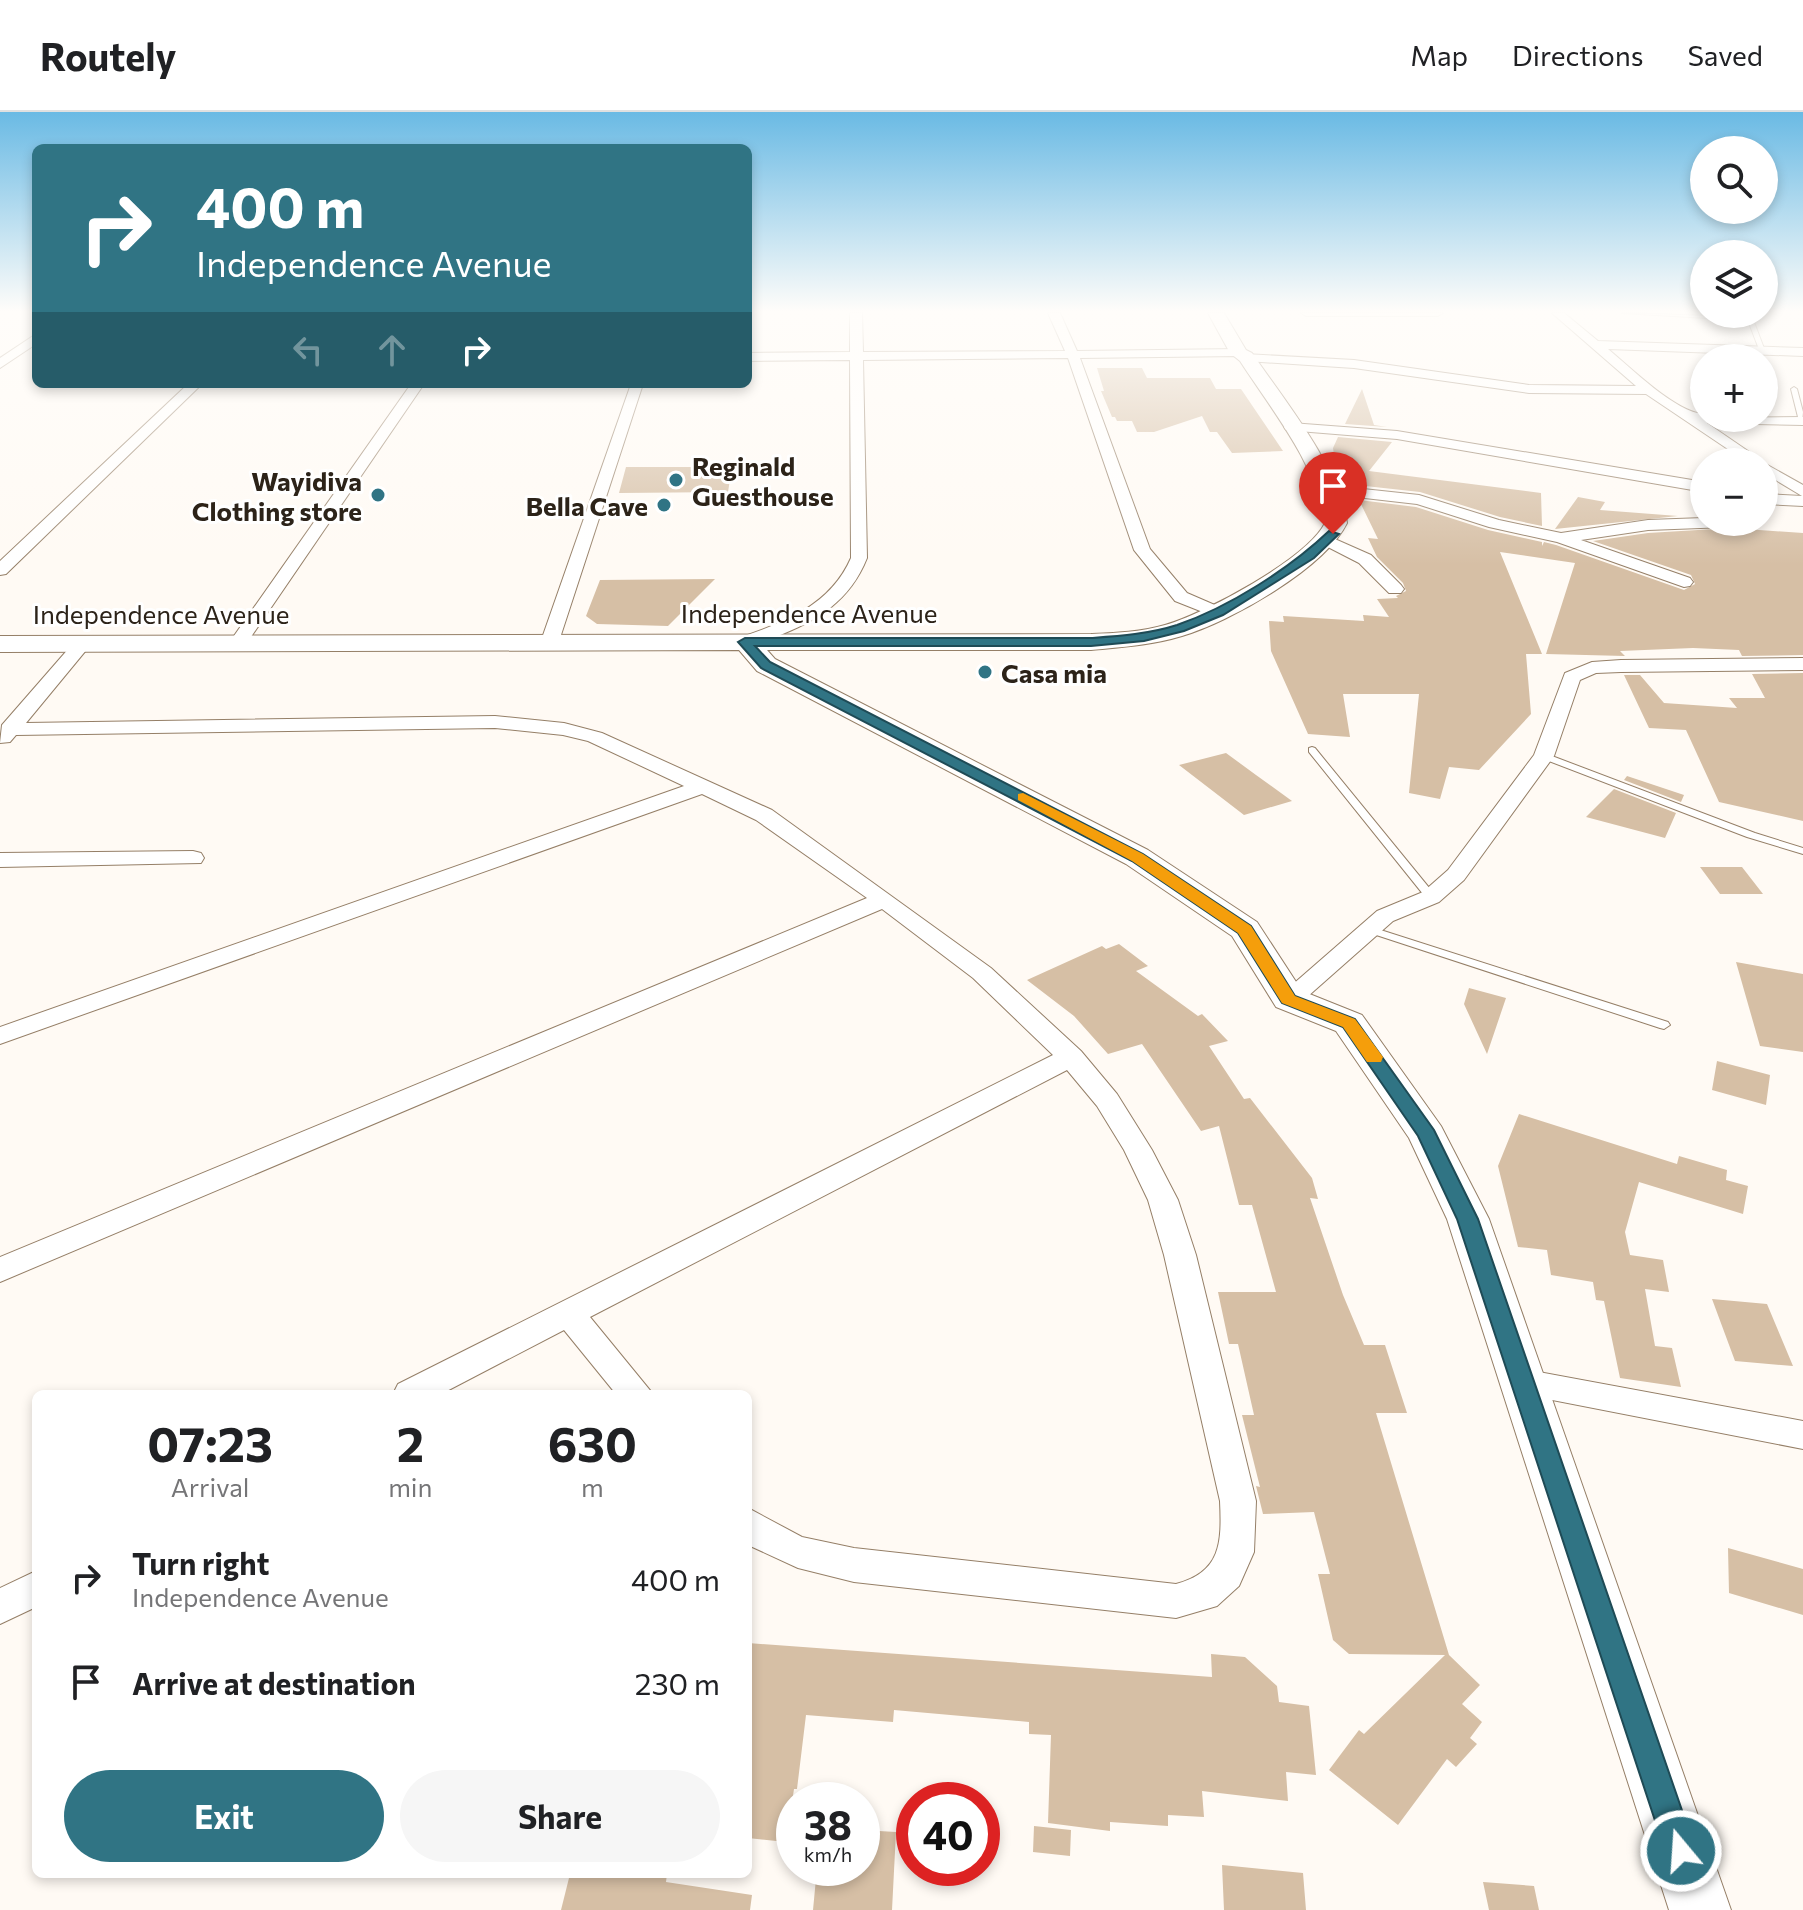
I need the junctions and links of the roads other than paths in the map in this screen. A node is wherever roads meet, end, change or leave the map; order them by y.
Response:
1 (182, 397) edge
2 (409, 397) edge
3 (633, 397) edge
4 (856, 397) edge
5 (1088, 397) edge
6 (1271, 397) edge
7 (1660, 397) edge
8 (1796, 397) edge
9 (1690, 417) edge
10 (1778, 420) edge
11 (1803, 421) edge
12 (1291, 427) junction
13 (1713, 432) edge
14 (1736, 448) edge
15 (1778, 474) edge
16 (1796, 483) edge
17 (1690, 485) edge
18 (1326, 490) junction
19 (1803, 492) edge
20 (1778, 500) edge
21 (1803, 501) edge
22 (1690, 523) edge
23 (1561, 538) junction
24 (1328, 541) junction
25 (0, 570) edge
26 (1684, 582) dead end
27 (1395, 589) dead end
28 (1218, 613) junction
29 (550, 641) junction
30 (745, 642) junction
31 (83, 643) junction
32 (238, 643) junction
33 (0, 644) edge
34 (1803, 664) edge
35 (4, 736) edge
36 (1312, 750) dead end
37 (1544, 756) junction
38 (705, 786) junction
39 (1803, 851) edge
40 (193, 858) dead end
41 (0, 860) edge
42 (1431, 897) junction
43 (884, 899) junction
44 (1368, 929) junction
45 (1289, 999) junction
46 (1664, 1025) dead end
47 (0, 1036) edge
48 (1071, 1057) junction
49 (0, 1270) edge
50 (567, 1312) junction
51 (1523, 1382) junction
52 (418, 1390) edge
53 (633, 1390) edge
54 (1803, 1435) edge
55 (752, 1527) edge
56 (32, 1590) edge
57 (0, 1607) edge
58 (1700, 1910) edge

1 - 25 street
2 - 32 street
3 - 29 street
4 - 30 street
5 - 28 street
6 - 12 street
7 - 9 street
8 - 11 lane
10 - 11 street
12 - 17 street
12 - 18 street
13 - 14 street
15 - 16 street
16 - 19 street
18 - 23 street
18 - 24 street
20 - 21 street
22 - 23 street
23 - 26 street
24 - 27 street
24 - 28 street, Independence Avenue
28 - 30 street, Independence Avenue
29 - 30 street, Independence Avenue
29 - 32 street, Independence Avenue
30 - 45 street
31 - 32 street, Independence Avenue
31 - 33 street, Independence Avenue
31 - 35 street
34 - 37 street
35 - 38 street
36 - 42 lane
37 - 39 lane
37 - 42 street
38 - 43 street
38 - 47 street
40 - 41 street
42 - 44 street
43 - 48 street
43 - 49 street
44 - 45 street
44 - 46 lane
45 - 51 street
48 - 50 street
48 - 55 street
50 - 52 street
50 - 53 street
51 - 54 street
51 - 58 street
56 - 57 street

